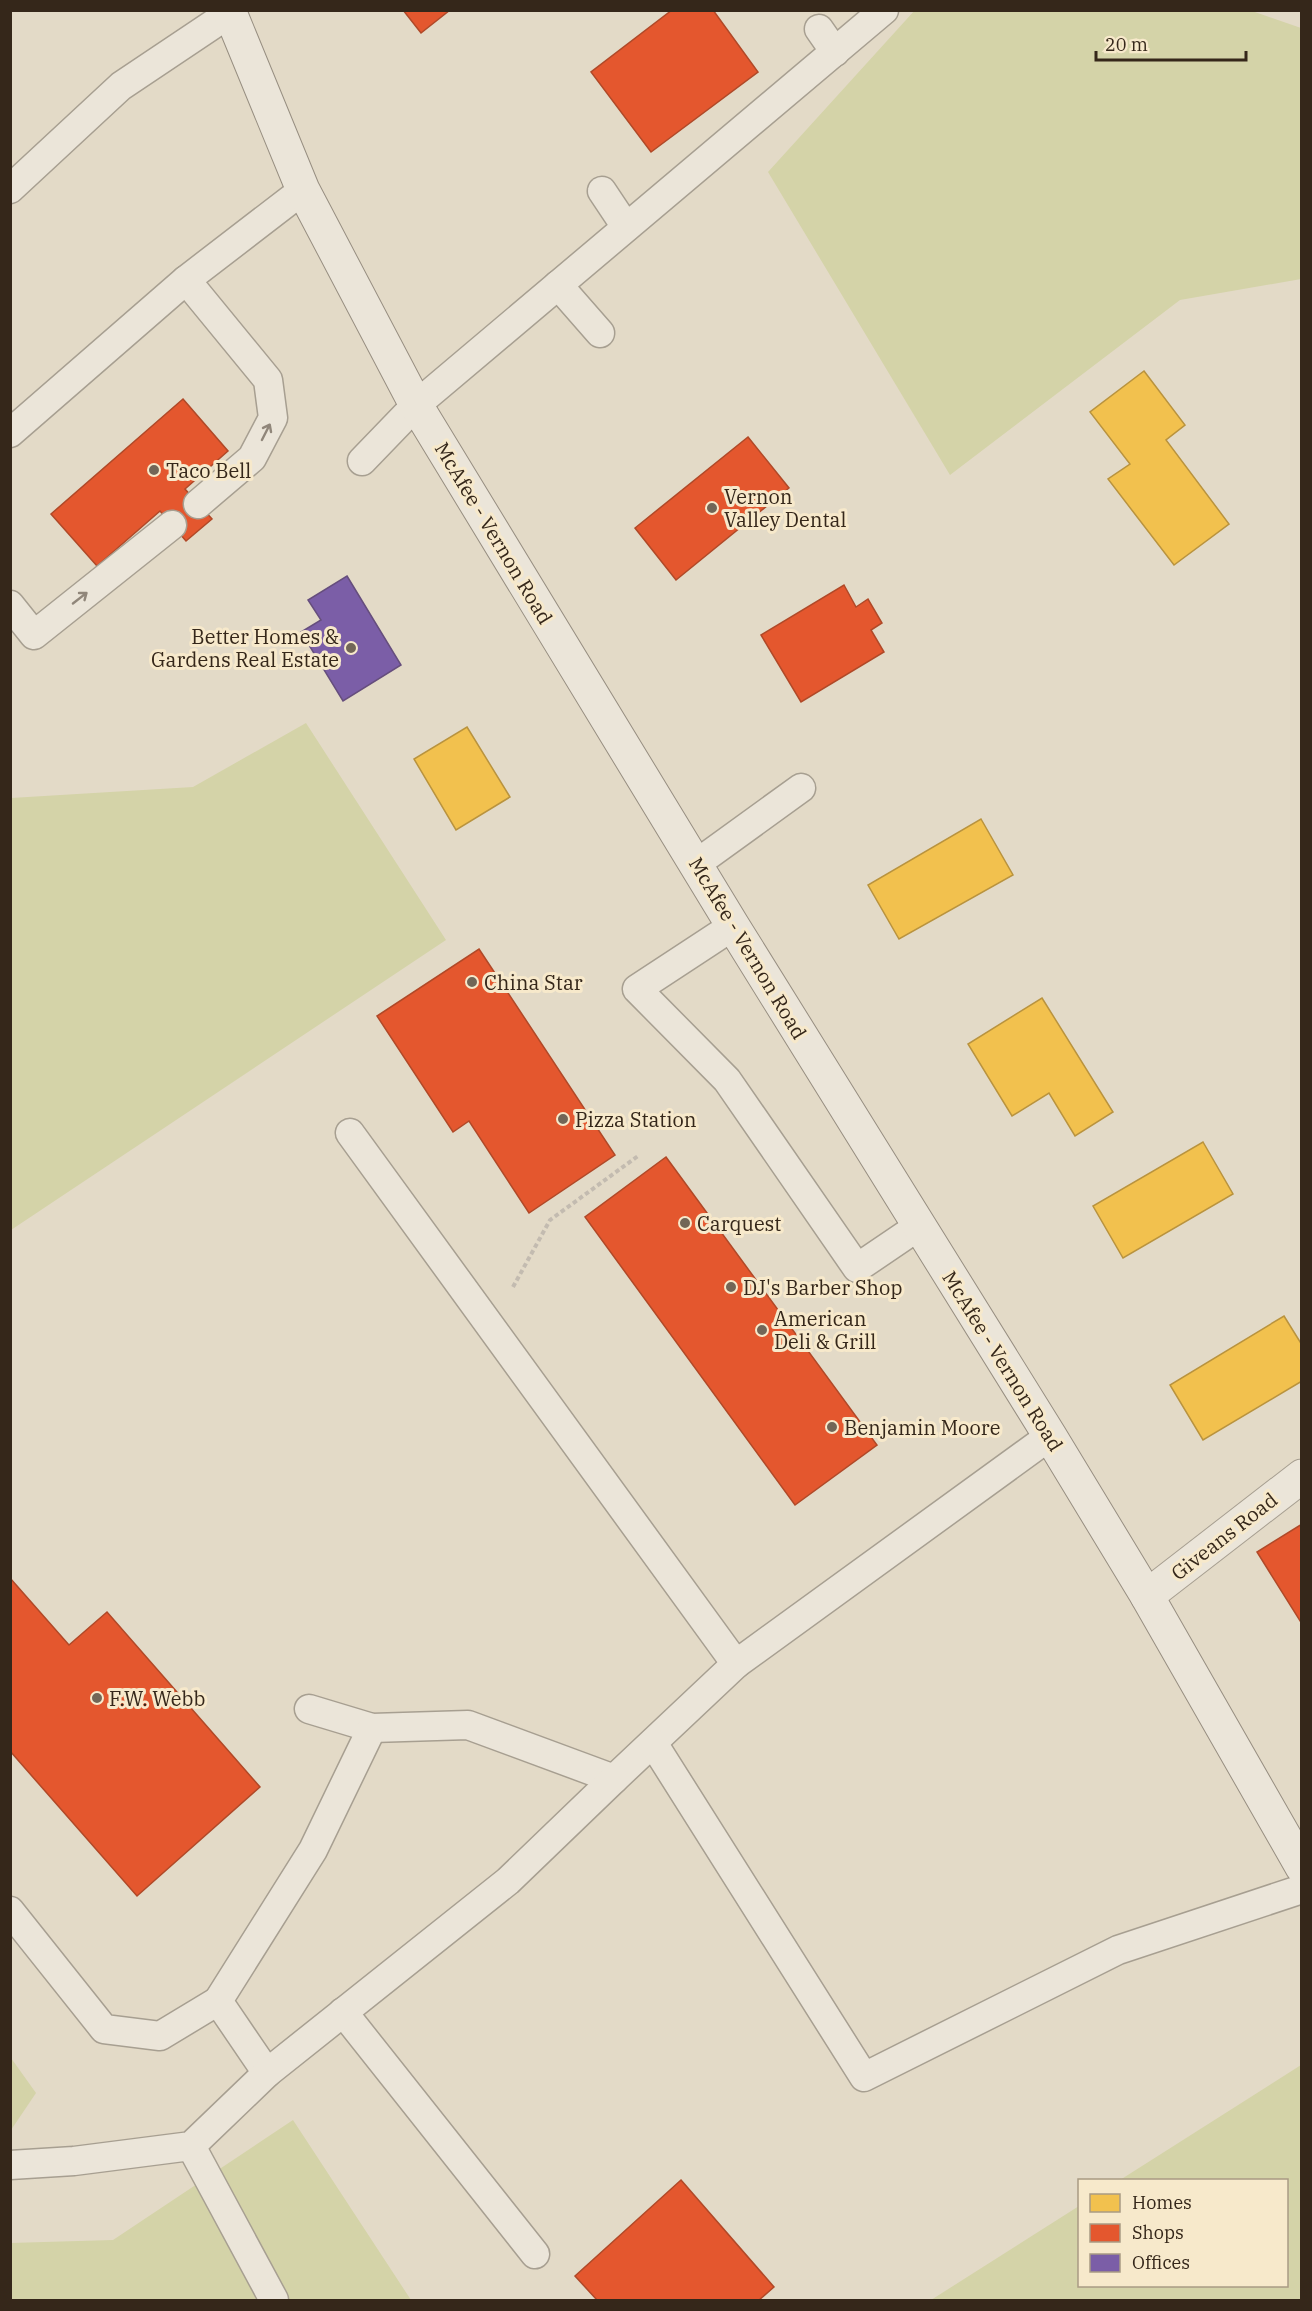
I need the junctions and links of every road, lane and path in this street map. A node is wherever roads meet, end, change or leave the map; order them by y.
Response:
1 (884, 10) edge
2 (229, 11) edge
3 (819, 29) dead end
4 (835, 52) junction
5 (10, 189) edge
6 (303, 190) junction
7 (602, 191) dead end
8 (626, 227) junction
9 (186, 280) junction
10 (558, 285) junction
11 (600, 333) dead end
12 (416, 405) junction
13 (10, 433) edge
14 (362, 461) dead end
15 (198, 504) dead end
16 (172, 525) dead end
17 (10, 604) edge
18 (801, 789) dead end
19 (696, 864) junction
20 (733, 926) junction
21 (350, 1133) dead end
22 (638, 1156) dead end
23 (919, 1226) junction
24 (490, 1327) junction
25 (1050, 1436) junction
26 (1302, 1476) edge
27 (1147, 1596) junction
28 (736, 1664) junction
29 (309, 1709) dead end
30 (372, 1728) junction
31 (653, 1743) junction
32 (614, 1779) junction
33 (1302, 1867) edge
34 (1302, 1889) edge
35 (10, 1911) edge
36 (219, 2001) junction
37 (343, 2012) junction
38 (267, 2073) junction
39 (191, 2146) junction
40 (10, 2165) edge
41 (535, 2254) dead end
42 (274, 2301) edge

1 - 4 lane
2 - 5 lane
2 - 6 main road, McAfee - Vernon Road
3 - 4 lane
4 - 8 lane
6 - 9 lane
6 - 12 main road, McAfee - Vernon Road
7 - 8 lane
8 - 10 lane
9 - 13 lane
15 -> 9 lane
10 - 11 lane
10 - 12 lane
12 - 14 lane
12 - 19 main road, McAfee - Vernon Road
17 -> 16 lane
18 - 19 lane
19 - 20 main road, McAfee - Vernon Road
20 - 23 main road, McAfee - Vernon Road
20 - 23 lane
21 - 24 lane
22 - 24 path
23 - 25 main road, McAfee - Vernon Road
24 - 28 lane
25 - 27 main road, McAfee - Vernon Road
25 - 28 lane
26 - 27 main road, Giveans Road
27 - 33 main road, McAfee - Vernon Road
28 - 31 lane
29 - 30 lane
30 - 32 lane
30 - 36 lane
31 - 32 lane
31 - 34 lane
32 - 37 lane
35 - 36 lane
36 - 38 lane
37 - 38 lane
37 - 41 lane
38 - 39 lane
39 - 40 lane
39 - 42 lane

